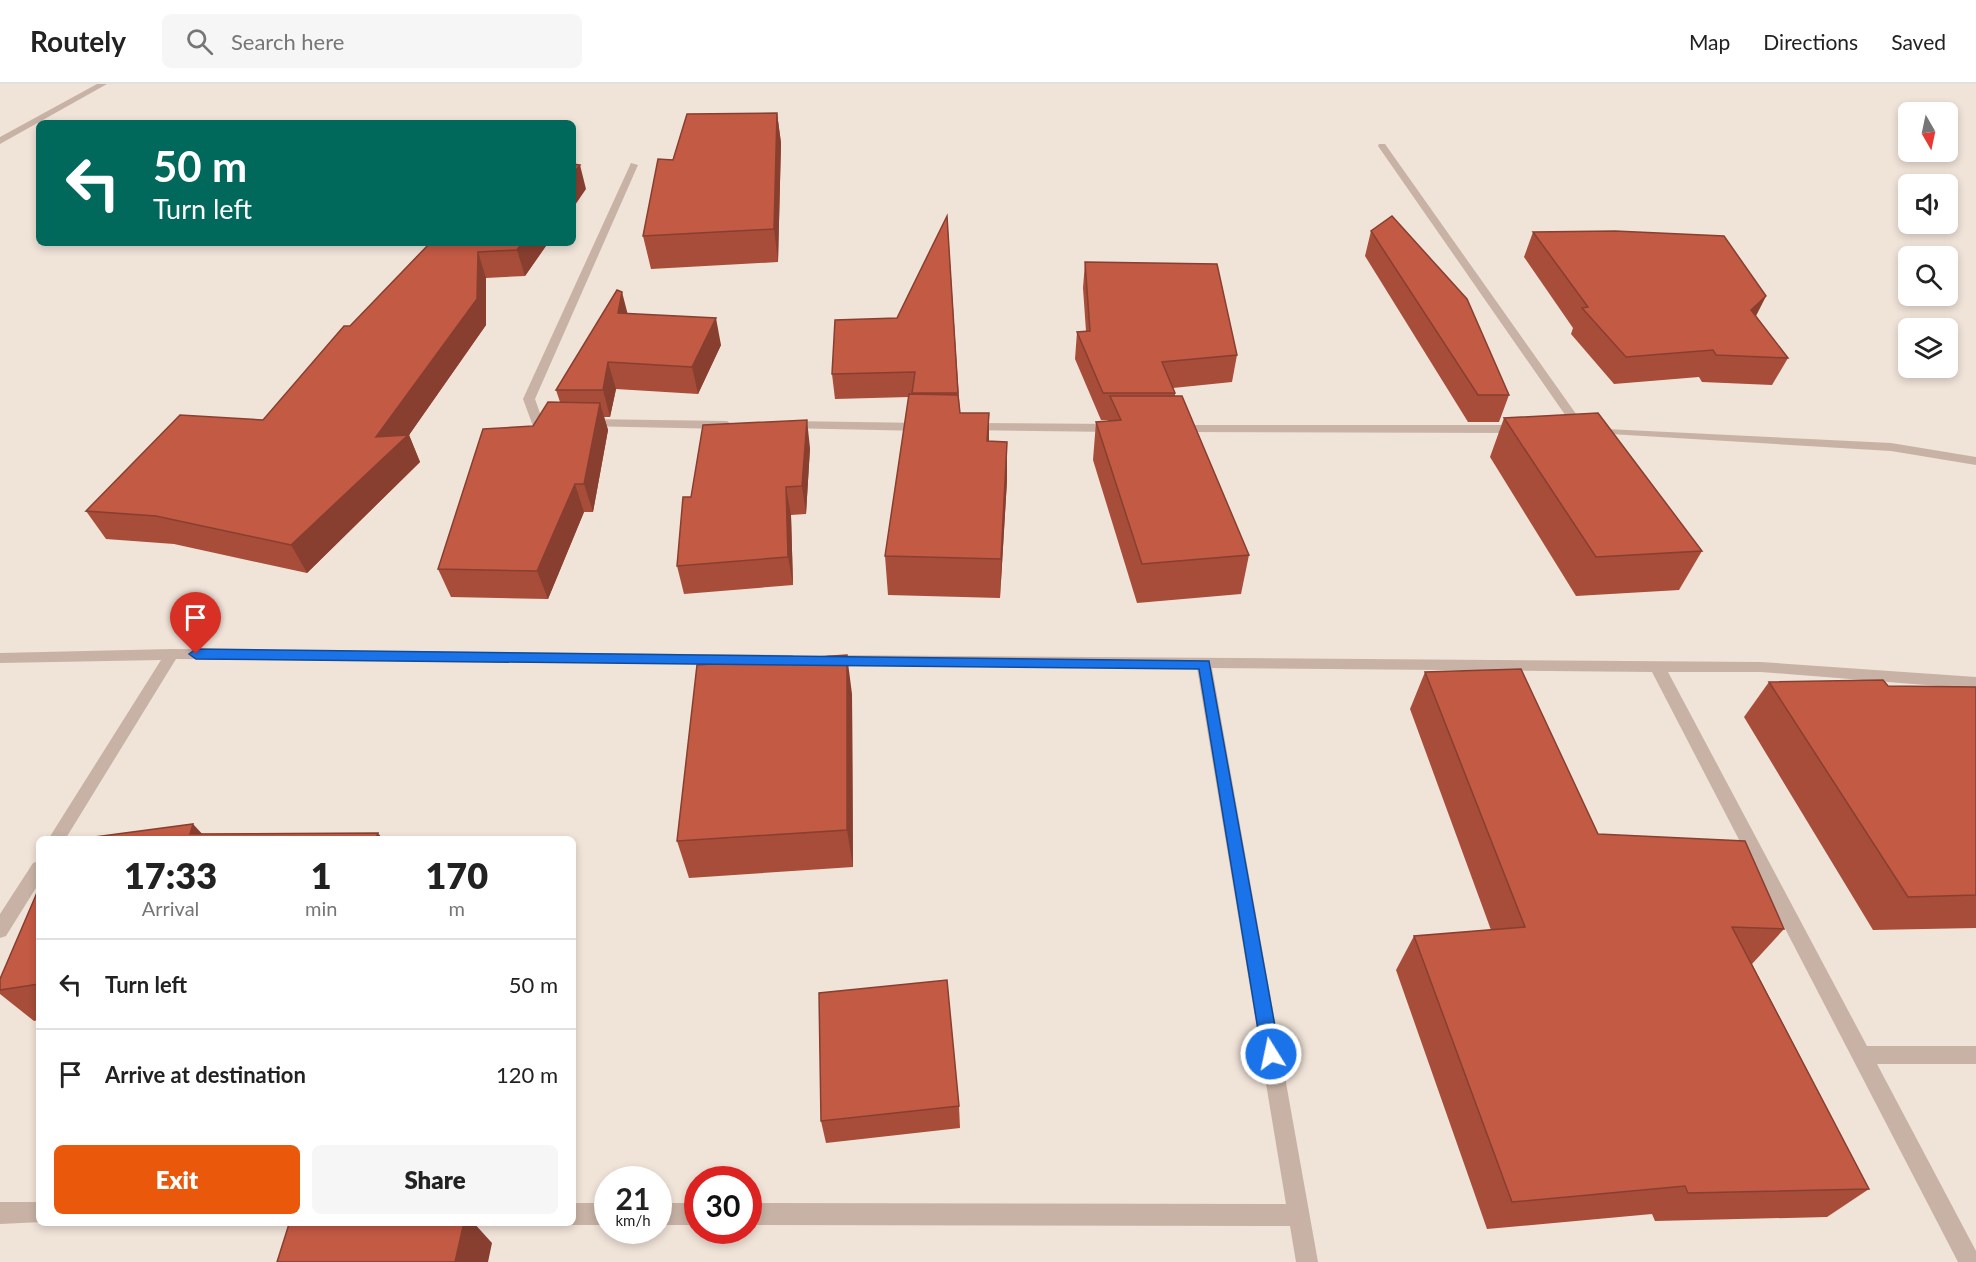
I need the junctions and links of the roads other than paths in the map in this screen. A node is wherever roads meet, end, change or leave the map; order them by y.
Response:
1 (103, 84) edge
2 (38, 120) edge
3 (36, 121) edge
4 (0, 141) edge
5 (1382, 146) dead end
6 (634, 165) dead end
7 (737, 425) edge
8 (772, 425) edge
9 (936, 427) edge
10 (960, 427) edge
11 (1125, 428) edge
12 (1161, 429) edge
13 (1533, 429) edge
14 (1976, 461) edge
15 (172, 654) junction
16 (0, 658) edge
17 (1204, 664) junction
18 (1657, 666) junction
19 (1976, 683) edge
20 (58, 836) edge
21 (36, 873) edge
22 (0, 930) edge
23 (1976, 1054) edge
24 (1861, 1055) junction
25 (0, 1213) edge
26 (36, 1213) edge
27 (576, 1214) edge
28 (594, 1214) edge
29 (762, 1214) edge
30 (1299, 1215) junction
31 (1306, 1262) edge
32 (1970, 1262) edge

1 - 2 street
3 - 4 street
5 - 14 street
6 - 7 street
8 - 9 street
10 - 11 street
12 - 13 street
15 - 16 street
15 - 17 street
15 - 20 street
17 - 18 street
17 - 30 street
18 - 19 street
18 - 24 street
21 - 22 street
23 - 24 street
24 - 32 street
25 - 26 street
27 - 28 street
29 - 30 street
30 - 31 street

